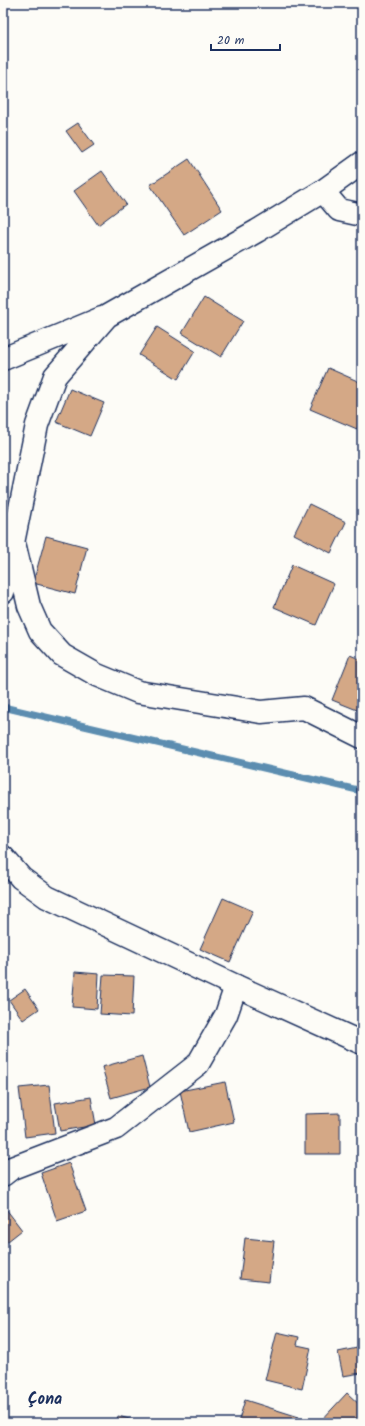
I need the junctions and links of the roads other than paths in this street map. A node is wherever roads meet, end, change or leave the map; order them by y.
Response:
1 (362, 163) edge
2 (324, 191) junction
3 (362, 215) edge
4 (107, 316) junction
5 (3, 359) edge
6 (14, 540) junction
7 (3, 592) edge
8 (362, 737) edge
9 (4, 861) edge
10 (236, 986) junction
11 (362, 1043) edge
12 (3, 1175) edge

1 - 2 street
2 - 3 street
2 - 4 street
4 - 5 street
4 - 6 street
6 - 7 street
6 - 8 street
9 - 10 street
10 - 11 street
10 - 12 street

